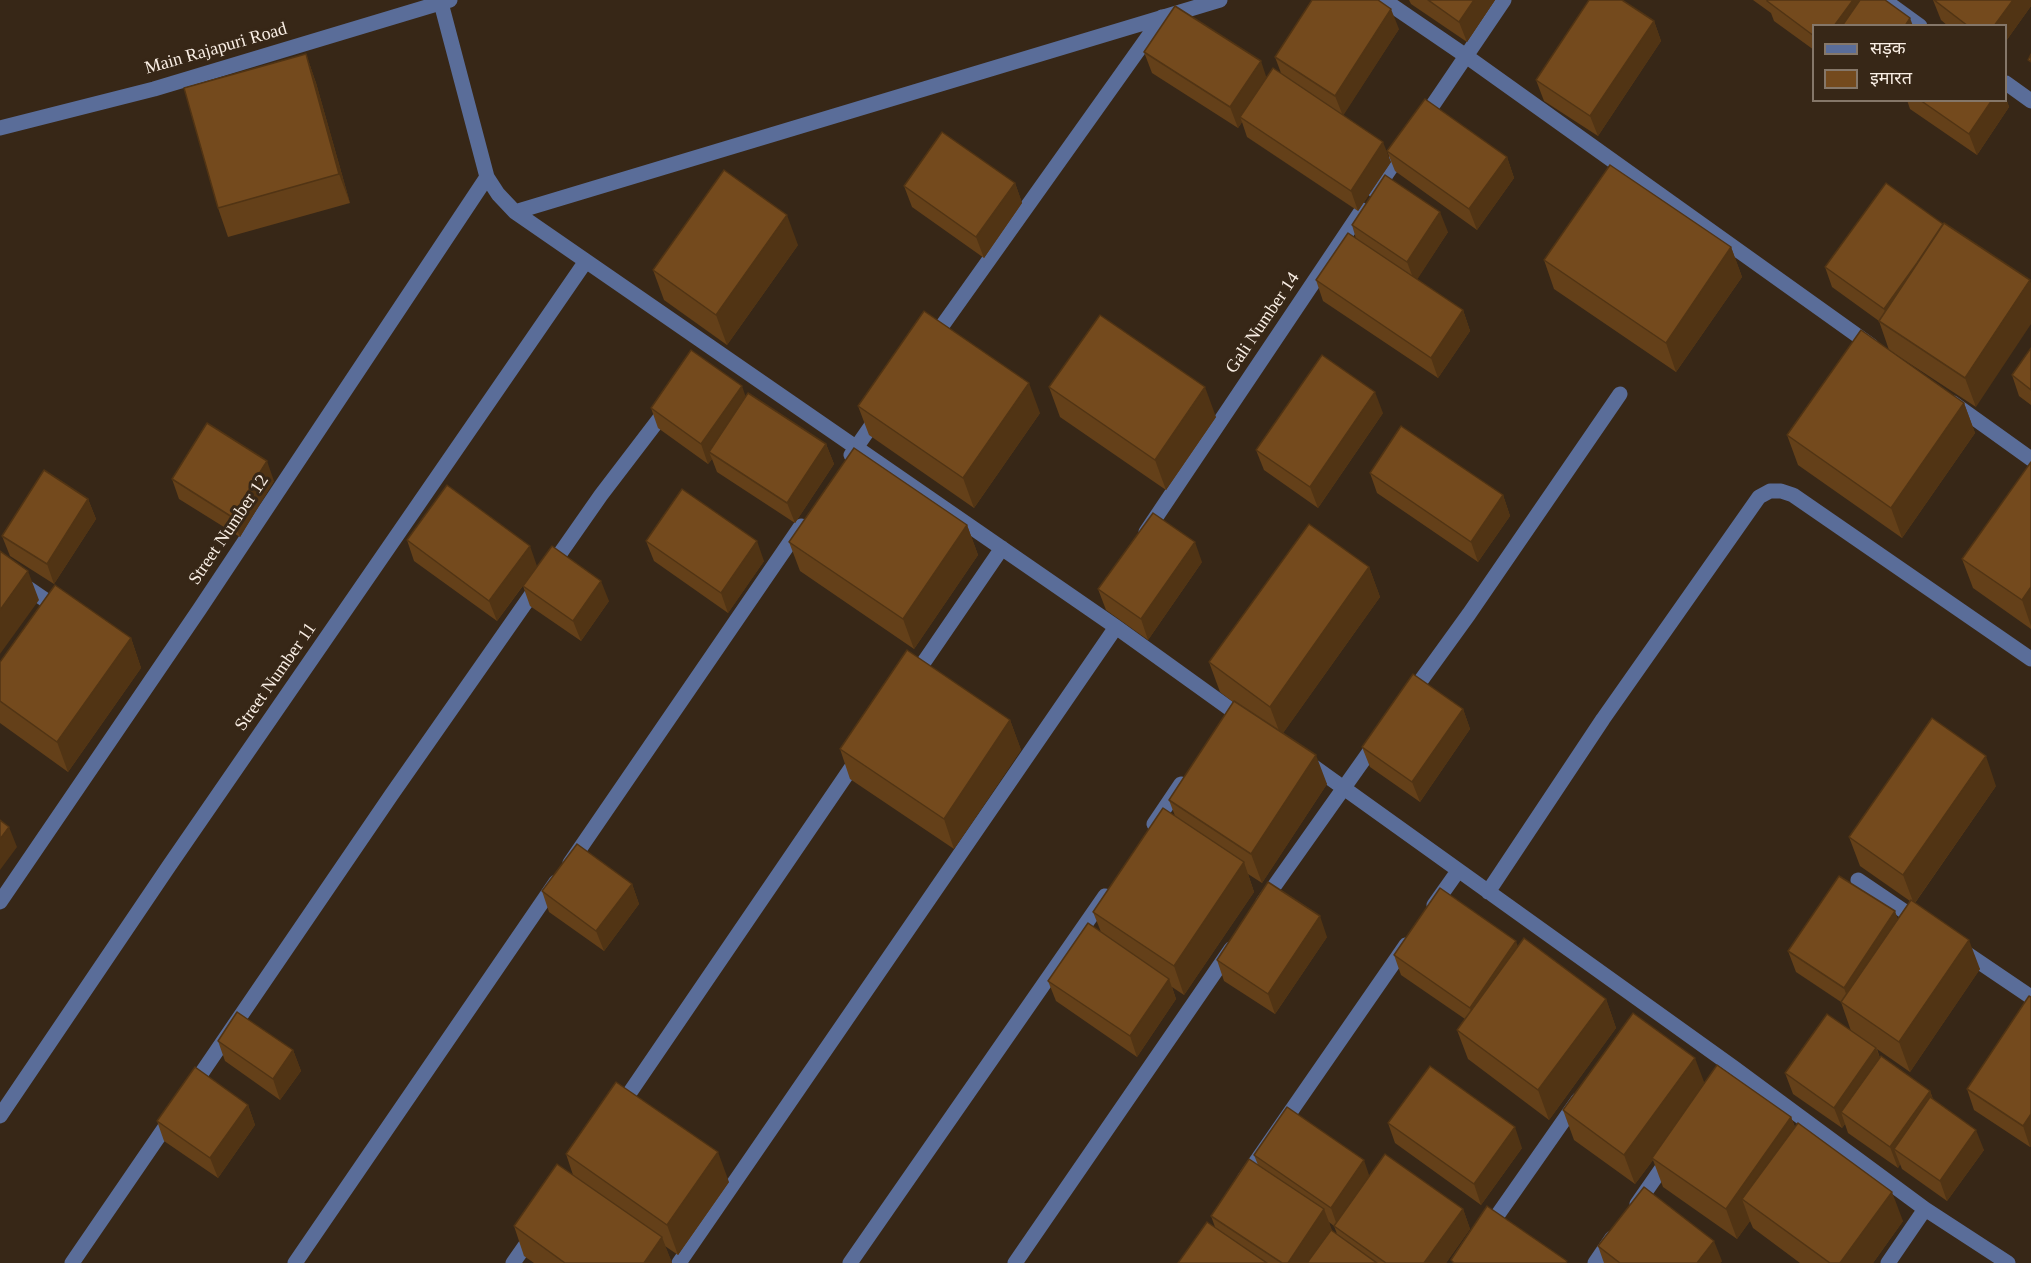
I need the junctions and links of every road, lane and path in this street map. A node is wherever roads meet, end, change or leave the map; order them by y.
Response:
1 (1220, 0) edge
2 (1384, 0) edge
3 (1503, 0) edge
4 (1884, 0) edge
5 (446, 1) edge
6 (1162, 17) junction
7 (1917, 24) edge
8 (1466, 56) junction
9 (2007, 84) edge
10 (2031, 101) edge
11 (0, 129) edge
12 (487, 177) junction
13 (515, 212) junction
14 (586, 261) junction
15 (925, 350) edge
16 (1885, 355) edge
17 (678, 394) edge
18 (1620, 394) dead end
19 (1943, 396) edge
20 (884, 408) edge
21 (856, 447) junction
22 (2031, 459) edge
23 (842, 467) edge
24 (808, 516) edge
25 (1140, 542) edge
26 (1002, 548) junction
27 (0, 569) edge
28 (68, 615) edge
29 (1116, 627) junction
30 (2031, 659) edge
31 (902, 694) edge
32 (1399, 711) edge
33 (1260, 730) edge
34 (1385, 730) edge
35 (868, 743) edge
36 (1297, 756) edge
37 (1192, 770) edge
38 (1344, 788) junction
39 (1144, 839) edge
40 (1458, 871) junction
41 (1858, 880) dead end
42 (1110, 888) edge
43 (1488, 892) junction
44 (0, 902) edge
45 (1256, 913) edge
46 (1242, 932) edge
47 (2031, 997) edge
48 (1584, 1090) edge
49 (0, 1116) edge
50 (613, 1117) edge
51 (1678, 1145) edge
52 (1233, 1194) edge
53 (1925, 1209) junction
54 (540, 1224) edge
55 (72, 1263) edge
56 (295, 1263) edge
57 (513, 1263) edge
58 (679, 1263) edge
59 (850, 1263) edge
60 (1015, 1263) edge
61 (1464, 1263) edge
62 (1595, 1263) edge
63 (1888, 1263) edge
64 (2008, 1263) edge

1 - 6 street
2 - 8 street
3 - 8 street, Gali Number 14
4 - 7 street
5 - 11 street, Main Rajapuri Road
5 - 12 street
6 - 13 street
6 - 15 street
8 - 16 street
8 - 25 street, Gali Number 14
9 - 10 street
12 - 13 street
12 - 44 street, Street Number 12
13 - 14 street
14 - 21 street
14 - 49 street, Street Number 11
17 - 55 street
18 - 32 street
19 - 22 street
20 - 21 street
21 - 23 street
21 - 26 street
24 - 56 street
26 - 29 street
26 - 31 street
27 - 28 street
29 - 33 street
29 - 58 street
30 - 43 street
34 - 38 street
35 - 50 street
36 - 38 street
37 - 39 street
38 - 40 street
38 - 45 street
40 - 43 street
40 - 52 street
41 - 47 street
42 - 59 street
43 - 53 street
46 - 60 street
48 - 61 street
51 - 62 street
53 - 63 street
53 - 64 street
54 - 57 street

